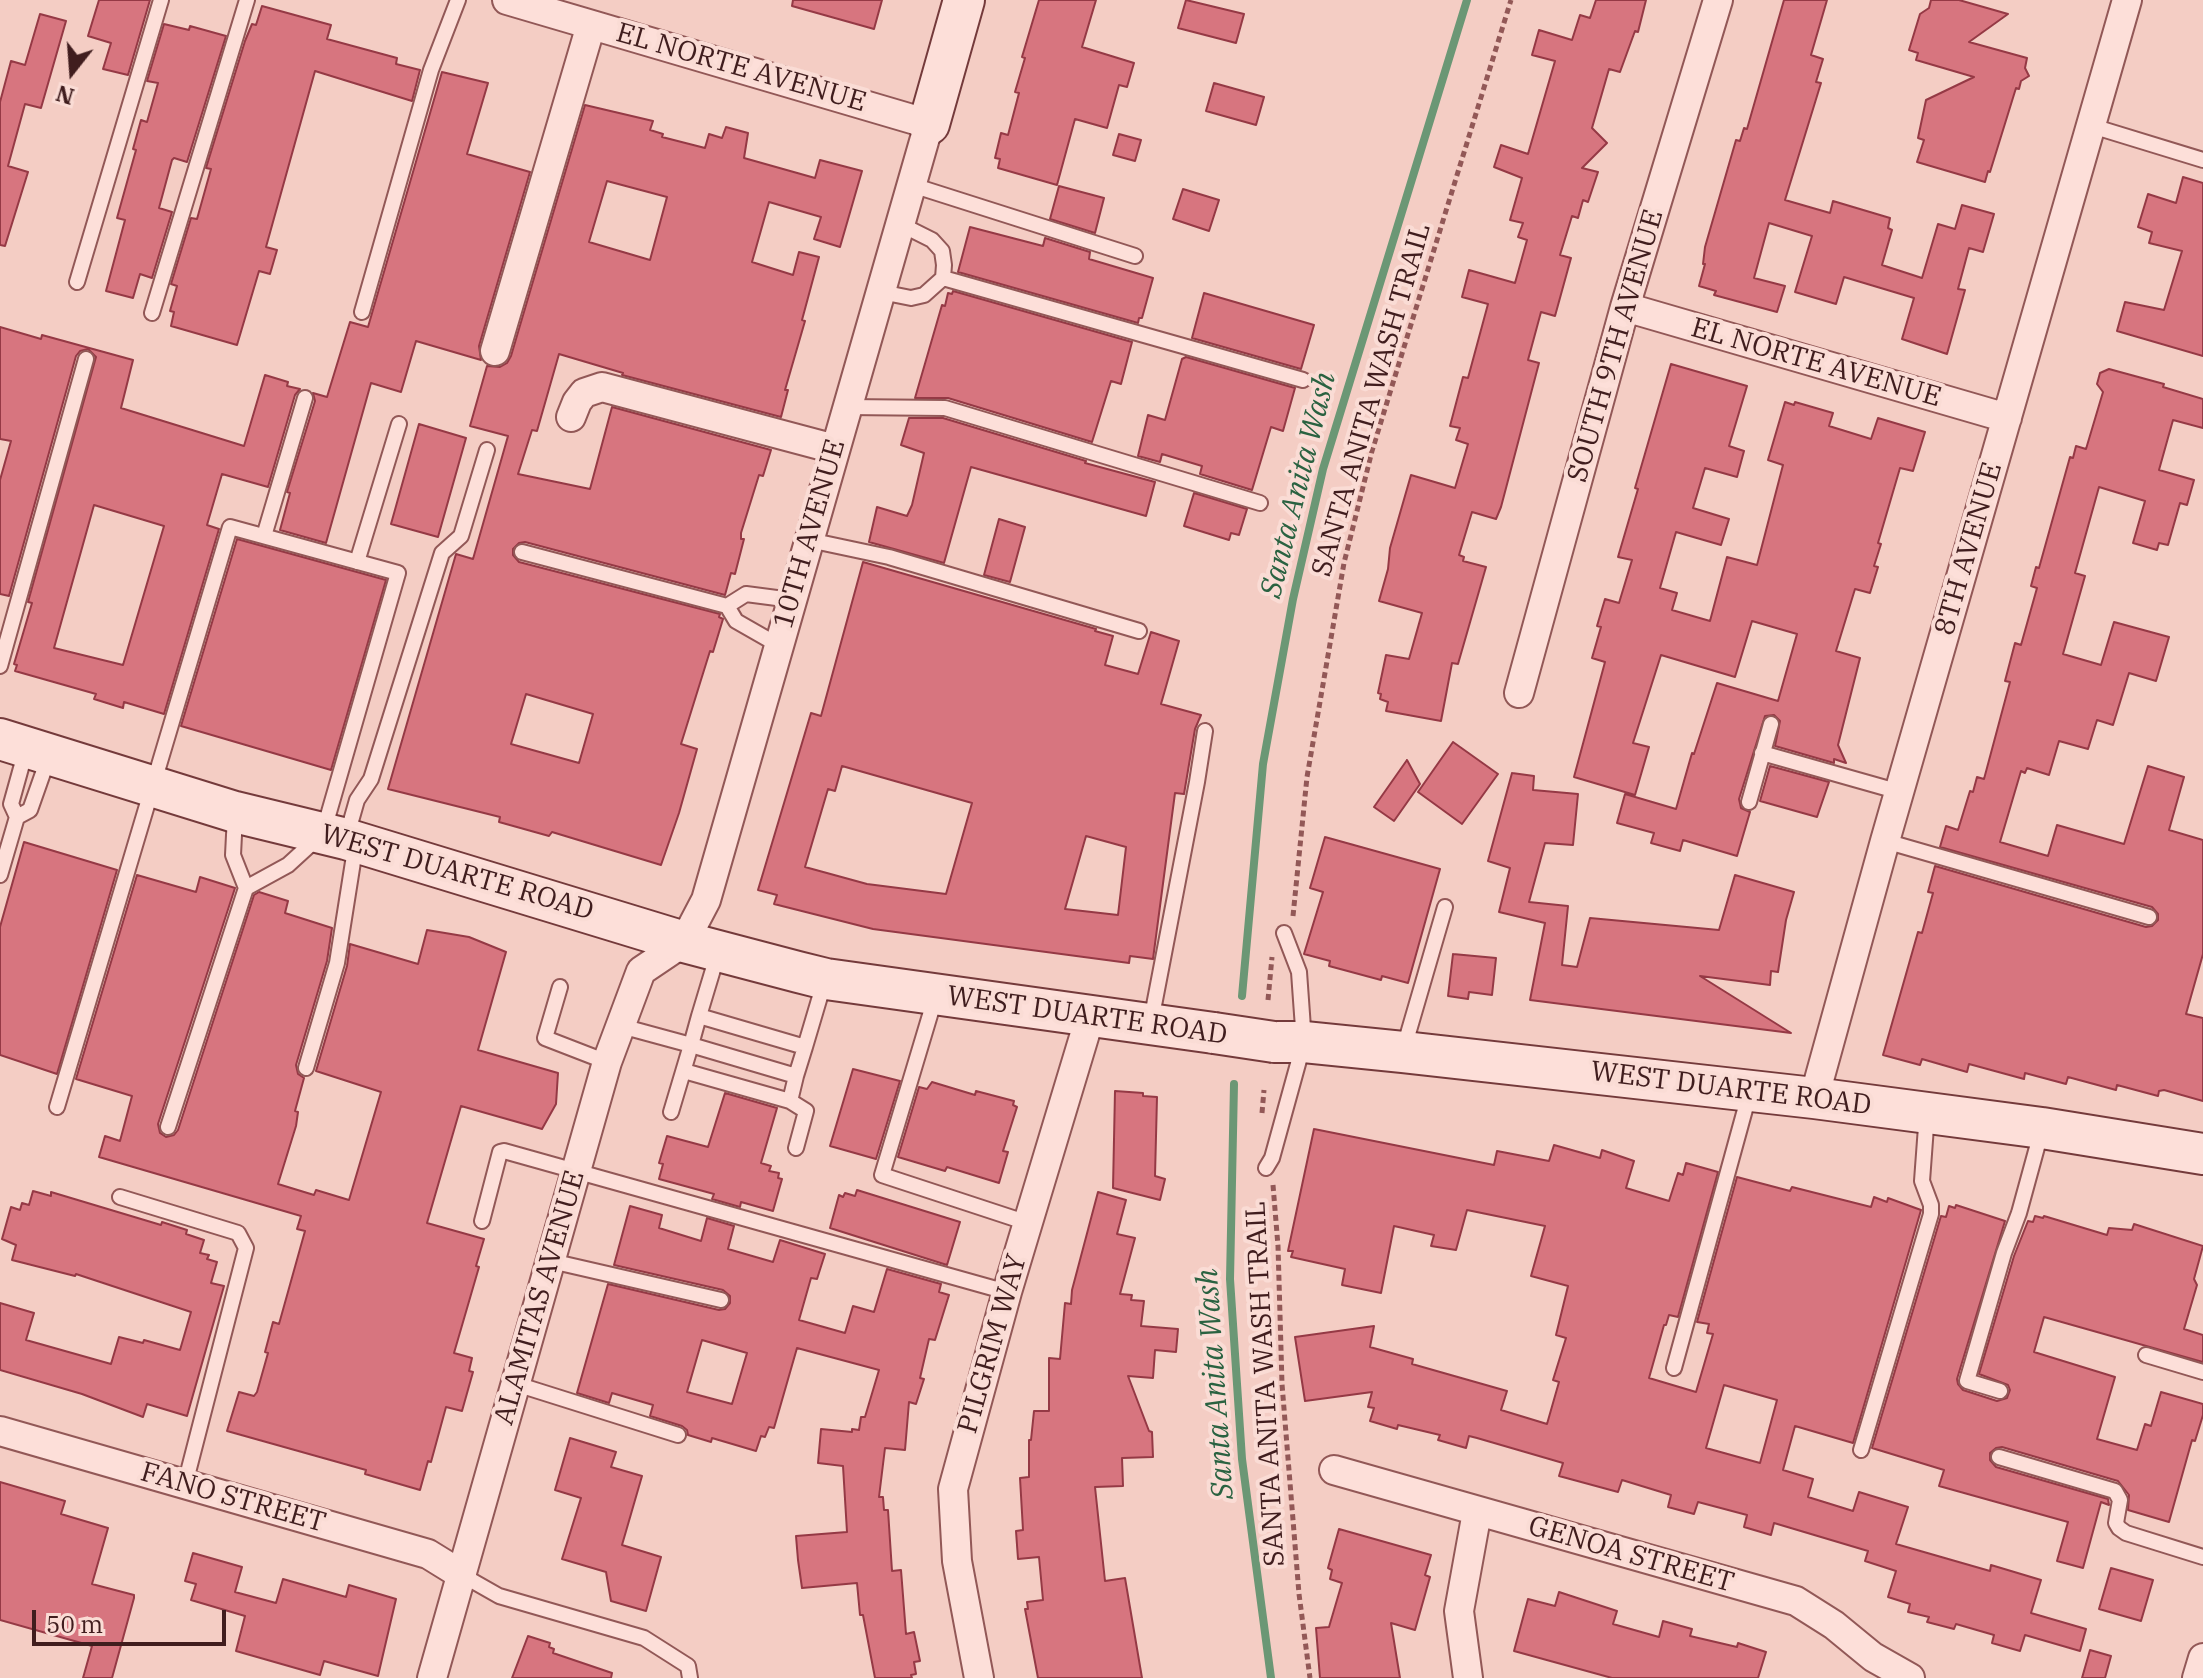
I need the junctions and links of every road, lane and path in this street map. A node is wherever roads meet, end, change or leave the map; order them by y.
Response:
1 (161, 0) edge
2 (247, 0) edge
3 (458, 0) edge
4 (507, 0) edge
5 (964, 0) edge
6 (1511, 0) edge
7 (1718, 0) edge
8 (2127, 0) edge
9 (591, 25) junction
10 (929, 124) junction
11 (2092, 126) junction
12 (2203, 160) edge
13 (912, 185) junction
14 (900, 224) junction
15 (1135, 256) dead end
16 (943, 278) junction
17 (77, 282) dead end
18 (881, 292) junction
19 (1625, 307) junction
20 (362, 312) dead end
21 (152, 313) dead end
22 (495, 351) dead end
23 (86, 359) dead end
24 (1303, 380) dead end
25 (305, 398) dead end
26 (847, 407) junction
27 (571, 417) dead end
28 (2007, 418) junction
29 (399, 424) dead end
30 (835, 449) junction
31 (487, 450) dead end
32 (1260, 503) dead end
33 (264, 536) junction
34 (809, 540) junction
35 (522, 552) dead end
36 (357, 562) junction
37 (792, 600) junction
38 (727, 606) junction
39 (1139, 631) dead end
40 (778, 645) junction
41 (0, 666) edge
42 (1519, 693) dead end
43 (1771, 724) dead end
44 (1205, 731) dead end
45 (26, 746) edge
46 (1762, 753) junction
47 (152, 785) junction
48 (1900, 792) junction
49 (1749, 802) dead end
50 (235, 812) junction
51 (17, 817) junction
52 (341, 838) junction
53 (1885, 841) junction
54 (0, 875) edge
55 (246, 888) junction
56 (1445, 907) dead end
57 (2149, 917) dead end
58 (1284, 933) junction
59 (702, 947) junction
60 (826, 979) junction
61 (560, 987) dead end
62 (936, 995) junction
63 (1268, 1000) dead end
64 (699, 1016) junction
65 (1090, 1017) junction
66 (1150, 1025) junction
67 (621, 1026) junction
68 (1289, 1042) junction
69 (691, 1045) junction
70 (805, 1047) junction
71 (1403, 1052) junction
72 (607, 1062) junction
73 (306, 1068) dead end
74 (684, 1071) junction
75 (796, 1076) junction
76 (1264, 1090) dead end
77 (1750, 1091) junction
78 (1814, 1098) junction
79 (790, 1101) junction
80 (57, 1107) dead end
81 (671, 1112) dead end
82 (1927, 1113) junction
83 (1262, 1121) dead end
84 (168, 1127) dead end
85 (2042, 1128) junction
86 (796, 1148) dead end
87 (2203, 1154) edge
88 (1266, 1168) joint
89 (576, 1171) junction
90 (120, 1197) dead end
91 (482, 1221) dead end
92 (1028, 1223) junction
93 (551, 1261) junction
94 (1007, 1292) junction
95 (721, 1300) dead end
96 (2146, 1355) dead end
97 (1674, 1368) dead end
98 (2203, 1372) edge
99 (516, 1384) junction
100 (2000, 1391) dead end
101 (0, 1431) edge
102 (678, 1435) dead end
103 (1861, 1450) dead end
104 (1999, 1457) dead end
105 (1334, 1470) dead end
106 (185, 1484) junction
107 (1477, 1512) junction
108 (2203, 1557) edge
109 (462, 1575) junction
110 (2203, 1658) edge
111 (432, 1678) edge
112 (690, 1678) edge
113 (979, 1678) edge
114 (1310, 1678) edge
115 (1468, 1678) edge
116 (1910, 1678) edge
117 (2197, 1678) edge

1 - 17 lane
2 - 21 lane
3 - 20 lane
4 - 9 street, EL NORTE AVENUE
5 - 10 main road
6 - 58 path, SANTA ANITA WASH TRAIL
7 - 19 street, SOUTH 9TH AVENUE
8 - 11 street, 8TH AVENUE
9 - 10 street, EL NORTE AVENUE
9 - 22 street
10 - 13 street, 10TH AVENUE
11 - 12 lane
11 - 28 street, 8TH AVENUE
13 - 14 street, 10TH AVENUE
13 - 15 lane
14 - 16 lane
14 - 18 street, 10TH AVENUE
16 - 18 lane
16 - 24 lane
18 - 26 street, 10TH AVENUE
19 - 28 street, EL NORTE AVENUE
19 - 42 street, SOUTH 9TH AVENUE
23 - 41 lane
25 - 33 lane
26 - 30 street, 10TH AVENUE
26 - 32 lane
27 - 30 street
28 - 48 street, 8TH AVENUE
29 - 36 lane
30 - 34 street, 10TH AVENUE
31 - 52 lane
33 - 36 lane
33 - 47 lane
34 - 37 street, 10TH AVENUE
34 - 39 lane
35 - 38 lane
36 - 52 lane
37 - 38 lane
37 - 40 street, 10TH AVENUE
38 - 40 lane
40 - 59 street, 10TH AVENUE
43 - 46 lane
44 - 66 lane
45 - 47 main road, WEST DUARTE ROAD
45 - 51 lane
45 - 51 lane
46 - 48 lane
46 - 49 lane
47 - 50 main road, WEST DUARTE ROAD
47 - 80 lane
48 - 53 street, 8TH AVENUE
50 - 52 main road, WEST DUARTE ROAD
50 - 55 lane
51 - 54 lane
52 - 55 lane
52 - 59 main road, WEST DUARTE ROAD
52 - 73 lane
53 - 57 lane
53 - 78 street, 8TH AVENUE
55 - 84 lane
56 - 71 lane
58 - 63 path, SANTA ANITA WASH TRAIL
58 - 68 lane
59 - 60 main road, WEST DUARTE ROAD
59 - 64 lane
59 - 67 street, ALAMITAS AVENUE
60 - 62 main road, WEST DUARTE ROAD
60 - 70 lane
61 - 72 lane
62 - 65 main road, WEST DUARTE ROAD
62 - 92 lane
64 - 69 lane
64 - 70 lane
65 - 66 main road, WEST DUARTE ROAD
65 - 92 street, PILGRIM WAY
66 - 68 main road, WEST DUARTE ROAD, bridge
67 - 69 lane
67 - 72 street, ALAMITAS AVENUE
68 - 71 main road, WEST DUARTE ROAD
68 - 88 lane
69 - 74 lane
69 - 75 lane
70 - 75 lane
71 - 77 main road, WEST DUARTE ROAD
72 - 89 street, ALAMITAS AVENUE
74 - 79 lane
74 - 81 lane
75 - 79 lane
76 - 83 path
77 - 78 main road, WEST DUARTE ROAD
77 - 97 lane
78 - 82 main road, WEST DUARTE ROAD
79 - 86 lane
82 - 85 main road, WEST DUARTE ROAD
82 - 103 lane
85 - 87 main road, WEST DUARTE ROAD
85 - 100 lane
88 - 114 path, SANTA ANITA WASH TRAIL
89 - 91 lane
89 - 93 street, ALAMITAS AVENUE
89 - 94 lane
90 - 106 lane
92 - 94 street, PILGRIM WAY
93 - 95 lane
93 - 99 street, ALAMITAS AVENUE
94 - 113 street, PILGRIM WAY
96 - 98 lane
99 - 102 lane
99 - 109 street, ALAMITAS AVENUE
101 - 106 street, FANO STREET
104 - 108 lane
105 - 107 street, GENOA STREET
106 - 109 street, FANO STREET
107 - 115 street
107 - 116 street, GENOA STREET
109 - 111 street, ALAMITAS AVENUE
109 - 112 lane
110 - 117 street

